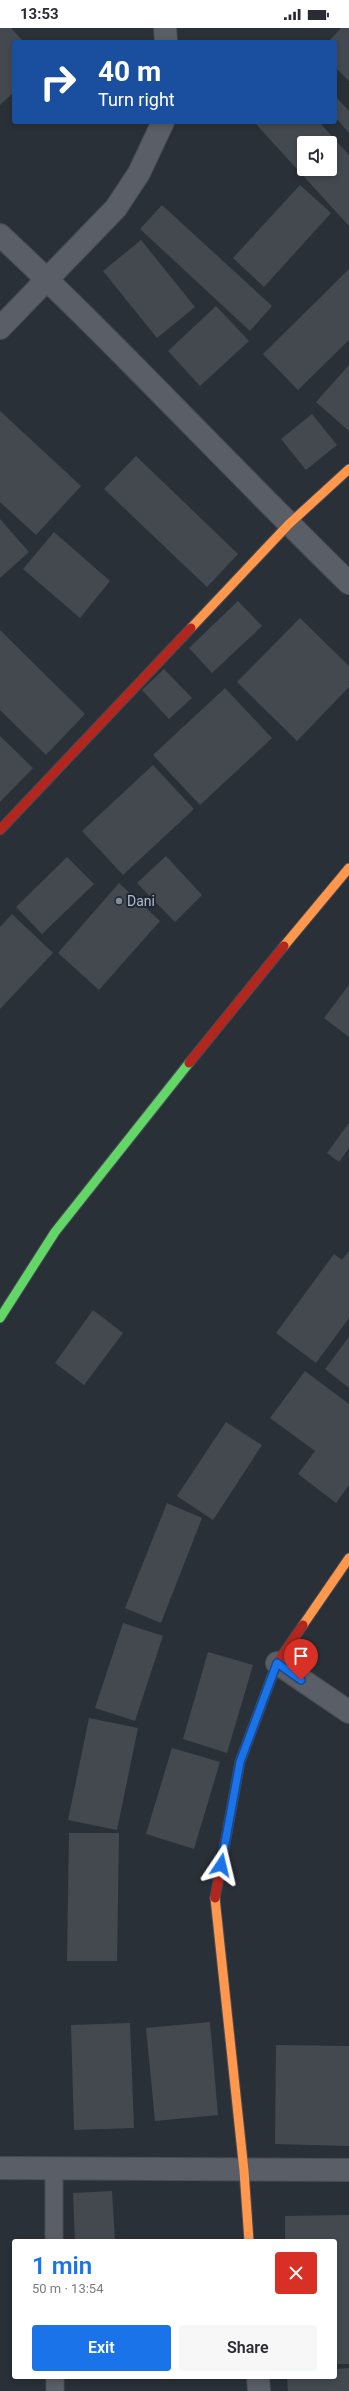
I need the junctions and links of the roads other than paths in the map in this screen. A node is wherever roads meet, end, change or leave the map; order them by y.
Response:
1 (165, 28) edge
2 (166, 40) edge
3 (162, 124) edge
4 (0, 235) edge
5 (48, 280) junction
6 (0, 328) edge
7 (349, 469) edge
8 (289, 524) junction
9 (349, 583) edge
10 (0, 830) edge
11 (349, 868) edge
12 (0, 1318) edge
13 (349, 1558) edge
14 (277, 1663) junction
15 (349, 1712) edge
16 (0, 2168) edge
17 (54, 2169) junction
18 (349, 2170) edge
19 (244, 2171) junction
20 (54, 2239) edge
21 (249, 2239) edge
22 (55, 2379) edge
23 (258, 2379) edge
24 (55, 2391) edge
25 (258, 2391) edge

1 - 2 street
3 - 5 street
4 - 5 street
5 - 6 street
5 - 8 street
7 - 8 street
8 - 9 street
8 - 10 street
11 - 12 street
13 - 14 street
14 - 15 street
14 - 19 street
16 - 17 street
17 - 19 street
17 - 20 lane
18 - 19 street
19 - 21 street
22 - 24 lane
23 - 25 street

